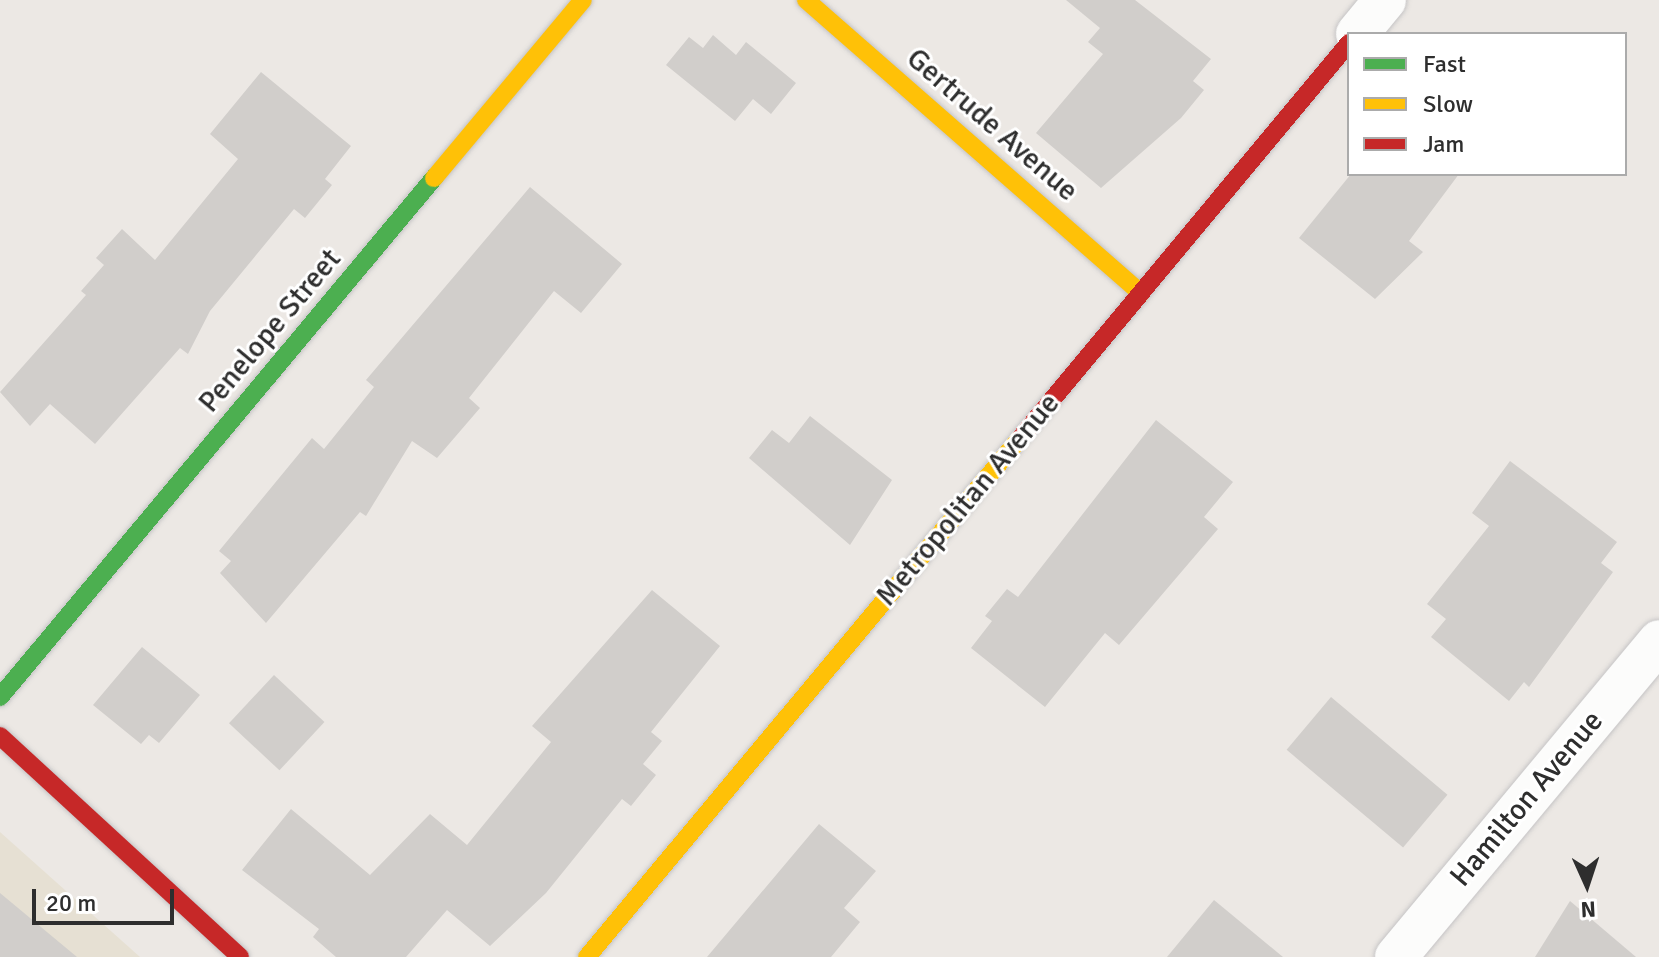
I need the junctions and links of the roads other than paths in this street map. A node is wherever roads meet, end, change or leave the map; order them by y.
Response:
1 (583, 0) edge
2 (806, 0) edge
3 (1385, 0) edge
4 (1359, 32) edge
5 (1347, 45) edge
6 (1141, 293) junction
7 (1659, 641) edge
8 (0, 697) edge
9 (0, 736) edge
10 (1401, 955) edge
11 (240, 957) edge
12 (587, 957) edge

1 - 8 street, Penelope Street
2 - 6 street, Gertrude Avenue
3 - 4 street
5 - 6 street, Metropolitan Avenue
6 - 12 street, Metropolitan Avenue
7 - 10 street, Hamilton Avenue
9 - 11 street

